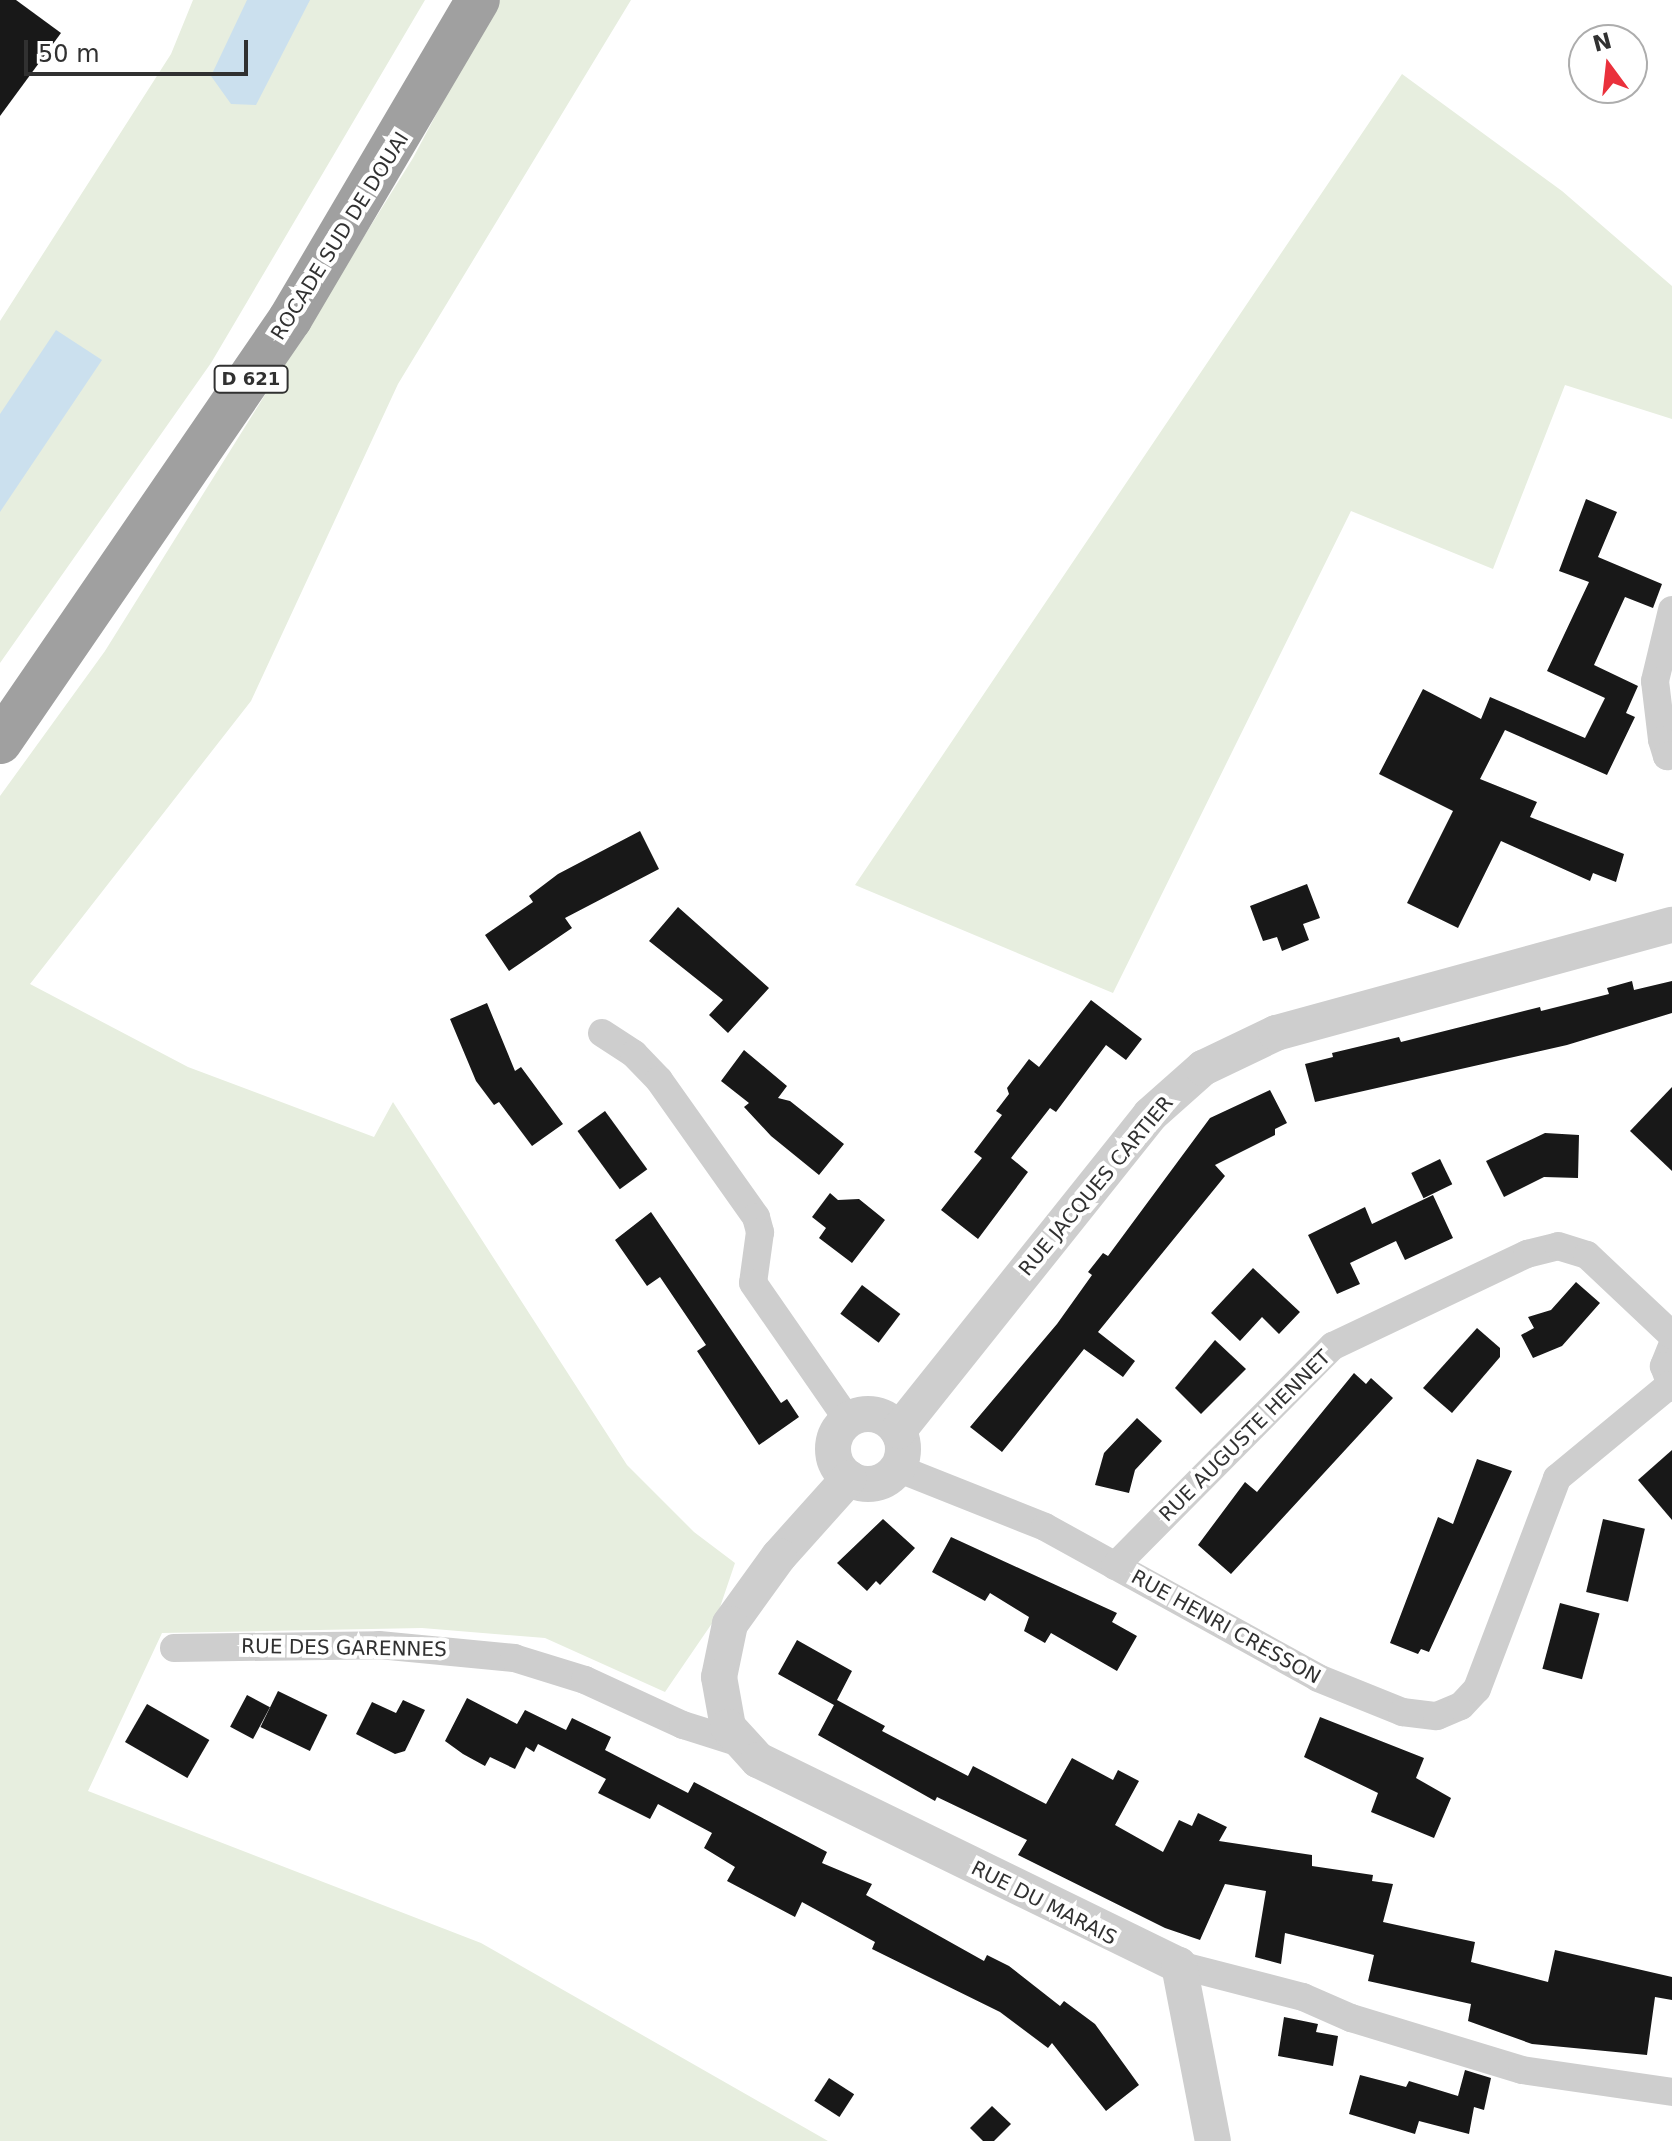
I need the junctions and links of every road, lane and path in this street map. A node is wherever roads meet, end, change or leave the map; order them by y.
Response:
1 (448, 0) edge
2 (478, 0) edge
3 (1672, 610) edge
4 (0, 697) edge
5 (0, 742) edge
6 (1672, 755) edge
7 (1672, 925) edge
8 (602, 1033) dead end
9 (1672, 1335) edge
10 (1672, 1346) edge
11 (1671, 1386) edge
12 (848, 1420) junction
13 (898, 1431) junction
14 (897, 1468) junction
15 (849, 1478) junction
16 (1115, 1566) junction
17 (174, 1648) dead end
18 (737, 1742) junction
19 (1179, 1965) junction
20 (1672, 2092) edge
21 (1213, 2141) edge

1 - 4 highway, ROCADE SUD DE DOUAI / D 621
2 - 5 highway, ROCADE SUD DE DOUAI / D 621
3 - 6 street
7 - 13 street, RUE JACQUES CARTIER
8 - 12 street
9 - 16 street, RUE AUGUSTE HENNET
10 - 11 street
11 - 16 street, RUE HENRI CRESSON
12 - 13 street
12 - 15 street
13 - 14 street
14 - 15 street
14 - 16 street, RUE HENRI CRESSON
15 - 18 street
17 - 18 street, RUE DES GARENNES
18 - 19 street, RUE DU MARAIS
19 - 20 street, RUE DU MARAIS
19 - 21 street

